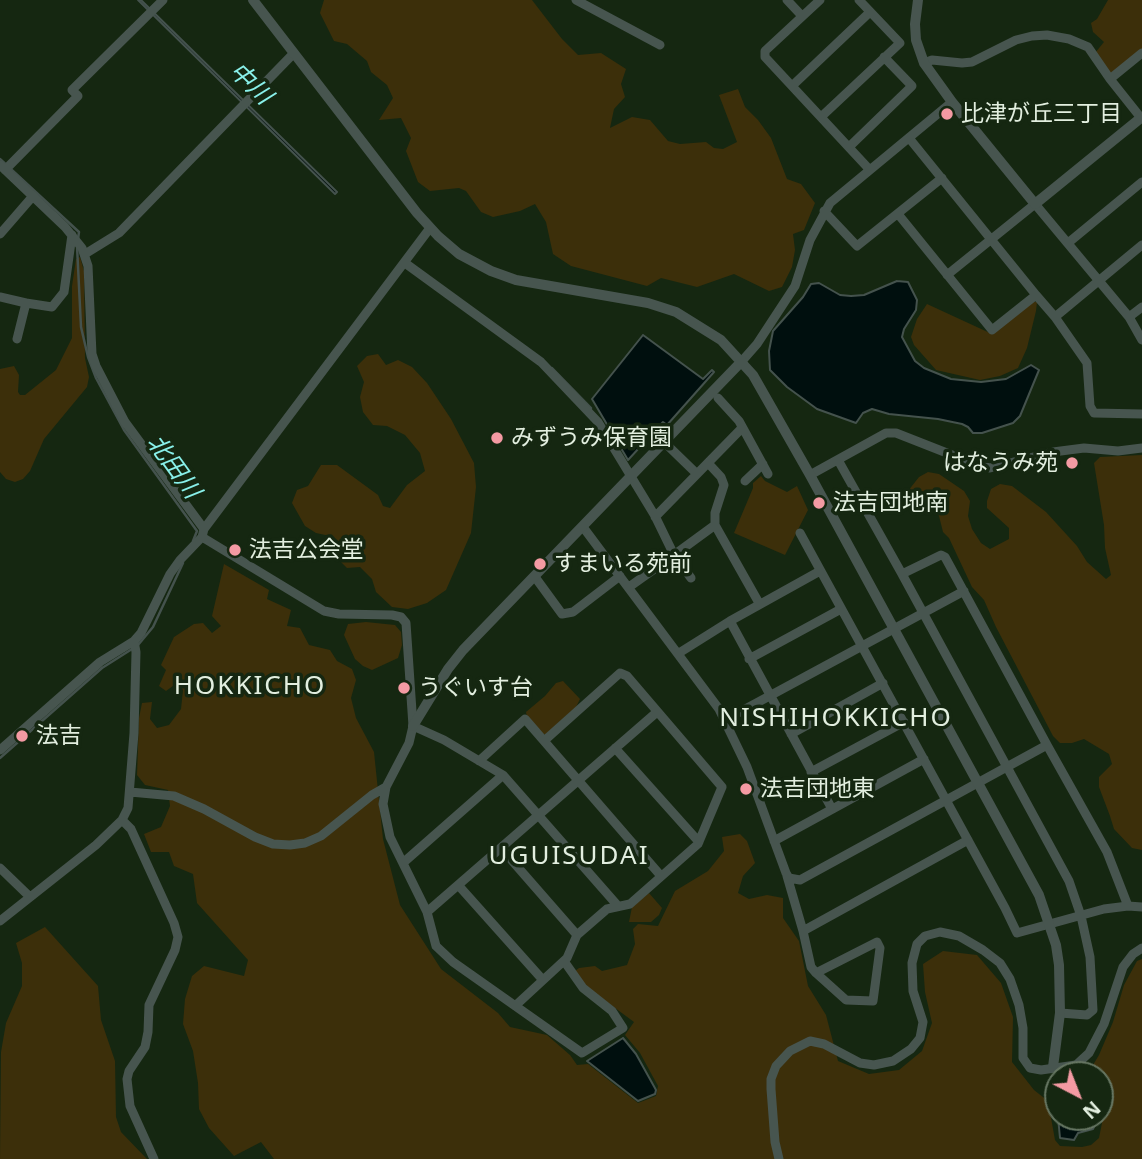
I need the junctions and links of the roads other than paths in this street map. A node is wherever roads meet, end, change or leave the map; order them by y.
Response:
1 (163, 0) edge
2 (253, 0) edge
3 (576, 0) edge
4 (787, 0) edge
5 (820, 0) edge
6 (859, 0) edge
7 (918, 0) edge
8 (870, 12) junction
9 (802, 16) junction
10 (660, 45) dead end
11 (294, 53) junction
12 (1142, 53) edge
13 (884, 57) junction
14 (924, 63) junction
15 (1110, 79) junction
16 (792, 86) junction
17 (952, 102) junction
18 (821, 117) junction
19 (1142, 117) edge
20 (909, 138) junction
21 (849, 147) junction
22 (6, 167) edge
23 (869, 169) junction
24 (942, 178) junction
25 (1142, 182) edge
26 (33, 196) junction
27 (1035, 204) junction
28 (824, 211) junction
29 (898, 214) junction
30 (430, 228) junction
31 (0, 234) edge
32 (74, 237) junction
33 (991, 239) junction
34 (1068, 243) junction
35 (1142, 245) edge
36 (84, 251) junction
37 (406, 261) junction
38 (947, 275) junction
39 (1099, 281) junction
40 (1036, 295) junction
41 (0, 297) edge
42 (26, 303) junction
43 (1142, 307) edge
44 (1055, 317) junction
45 (1129, 317) junction
46 (17, 339) dead end
47 (1142, 340) edge
48 (742, 361) junction
49 (718, 398) dead end
50 (1142, 414) edge
51 (742, 428) junction
52 (664, 442) junction
53 (1142, 448) edge
54 (838, 460) junction
55 (708, 463) junction
56 (763, 464) junction
57 (696, 474) junction
58 (768, 474) dead end
59 (810, 475) junction
60 (632, 476) junction
61 (745, 481) dead end
62 (655, 517) junction
63 (715, 525) junction
64 (583, 527) junction
65 (203, 533) junction
66 (800, 533) dead end
67 (674, 555) junction
68 (820, 571) junction
69 (902, 574) junction
70 (620, 576) junction
71 (535, 577) junction
72 (691, 578) dead end
73 (629, 587) junction
74 (964, 591) junction
75 (758, 603) junction
76 (841, 609) junction
77 (923, 613) junction
78 (730, 621) junction
79 (894, 629) junction
80 (134, 641) junction
81 (863, 646) junction
82 (679, 653) junction
83 (749, 659) junction
84 (883, 684) junction
85 (769, 696) junction
86 (657, 712) junction
87 (725, 720) junction
88 (904, 722) junction
89 (414, 726) junction
90 (791, 734) junction
91 (544, 741) junction
92 (1047, 745) junction
93 (615, 748) junction
94 (0, 750) edge
95 (924, 759) junction
96 (480, 761) junction
97 (1007, 766) junction
98 (811, 772) junction
99 (503, 775) junction
100 (578, 780) junction
101 (977, 783) junction
102 (386, 787) junction
103 (130, 792) junction
104 (946, 800) junction
105 (832, 809) junction
106 (538, 815) junction
107 (122, 820) junction
108 (774, 841) junction
109 (968, 841) junction
110 (699, 842) junction
111 (501, 848) junction
112 (404, 862) junction
113 (0, 868) edge
114 (786, 873) junction
115 (661, 876) junction
116 (459, 886) junction
117 (29, 897) junction
118 (618, 906) junction
119 (1128, 906) junction
120 (1142, 907) edge
121 (427, 912) junction
122 (1081, 916) junction
123 (0, 921) edge
124 (1050, 925) junction
125 (803, 931) junction
126 (577, 935) junction
127 (1142, 948) edge
128 (564, 961) junction
129 (816, 973) junction
130 (542, 979) junction
131 (515, 1006) junction
132 (1060, 1013) junction
133 (1054, 1061) edge
134 (1080, 1061) edge
135 (1044, 1068) edge
136 (154, 1159) edge
137 (779, 1159) edge

1 - 22 street
2 - 11 street
3 - 10 street
4 - 9 street
5 - 9 street
6 - 8 street
7 - 14 street
8 - 13 street
8 - 16 street
9 - 16 street
11 - 30 street
11 - 36 street
12 - 15 street
13 - 18 street
13 - 21 street
14 - 15 street
14 - 17 street
15 - 19 street
16 - 18 street
17 - 20 street
17 - 27 street
18 - 21 street
19 - 27 street
20 - 23 street
20 - 24 street
21 - 23 street
22 - 26 street
23 - 28 street
24 - 29 street
24 - 33 street
25 - 34 street
26 - 31 street
26 - 32 street
27 - 33 street
27 - 34 street
28 - 29 street
28 - 48 street
29 - 38 street
30 - 37 street
30 - 48 street
32 - 36 street
32 - 42 street
33 - 38 street
33 - 40 street
34 - 39 street
35 - 39 street
36 - 65 street
37 - 60 street
37 - 65 street
38 - 40 street
39 - 44 street
39 - 45 street
40 - 44 street
41 - 42 street
42 - 46 street
43 - 45 street
44 - 50 street
45 - 47 street
48 - 52 street
48 - 59 street
49 - 51 street
51 - 55 street
51 - 56 street
52 - 57 street
52 - 60 street
53 - 54 street
54 - 59 street
54 - 69 street
55 - 57 street
55 - 63 street
56 - 58 street
56 - 61 street
57 - 62 street
59 - 79 street
60 - 62 street
60 - 64 street
62 - 67 street
63 - 67 street
63 - 75 street
64 - 70 street
64 - 71 street
65 - 80 street
65 - 89 street
66 - 68 street
67 - 72 street
67 - 73 street
68 - 75 street
68 - 76 street
69 - 74 street
69 - 77 street
70 - 71 street
70 - 73 street
71 - 89 street
73 - 82 street
74 - 77 street
74 - 92 street
75 - 78 street
76 - 81 street
76 - 83 street
77 - 79 street
77 - 97 street
78 - 82 street
78 - 83 street
79 - 81 street
79 - 101 street
80 - 94 street
80 - 103 street
81 - 84 street
81 - 85 street
82 - 87 street
83 - 85 street
84 - 88 street
84 - 90 street
85 - 87 street
85 - 90 street
86 - 91 street
86 - 93 street
86 - 110 street
87 - 108 street
88 - 95 street
88 - 98 street
89 - 96 street
89 - 102 street
90 - 98 street
91 - 96 street
91 - 100 street
92 - 97 street
92 - 119 street
93 - 100 street
93 - 110 street
95 - 104 street
95 - 105 street
96 - 99 street
97 - 101 street
97 - 122 street
98 - 105 street
99 - 106 street
99 - 112 street
100 - 106 street
100 - 115 street
101 - 104 street
101 - 124 street
102 - 103 street
102 - 112 street
103 - 107 street
104 - 109 street
104 - 114 street
105 - 108 street
106 - 111 street
106 - 118 street
107 - 117 street
107 - 136 street
108 - 114 street
109 - 124 street
109 - 125 street
110 - 115 street
111 - 116 street
111 - 126 street
112 - 121 street
113 - 117 street
114 - 125 street
115 - 118 street
116 - 121 street
116 - 130 street
117 - 123 street
118 - 126 street
119 - 120 street
119 - 122 street
121 - 131 street
122 - 124 street
122 - 132 street
124 - 132 street
125 - 129 street
126 - 128 street
127 - 134 street
128 - 130 street
128 - 131 street
129 - 129 street
130 - 131 street
132 - 133 street
135 - 137 street

